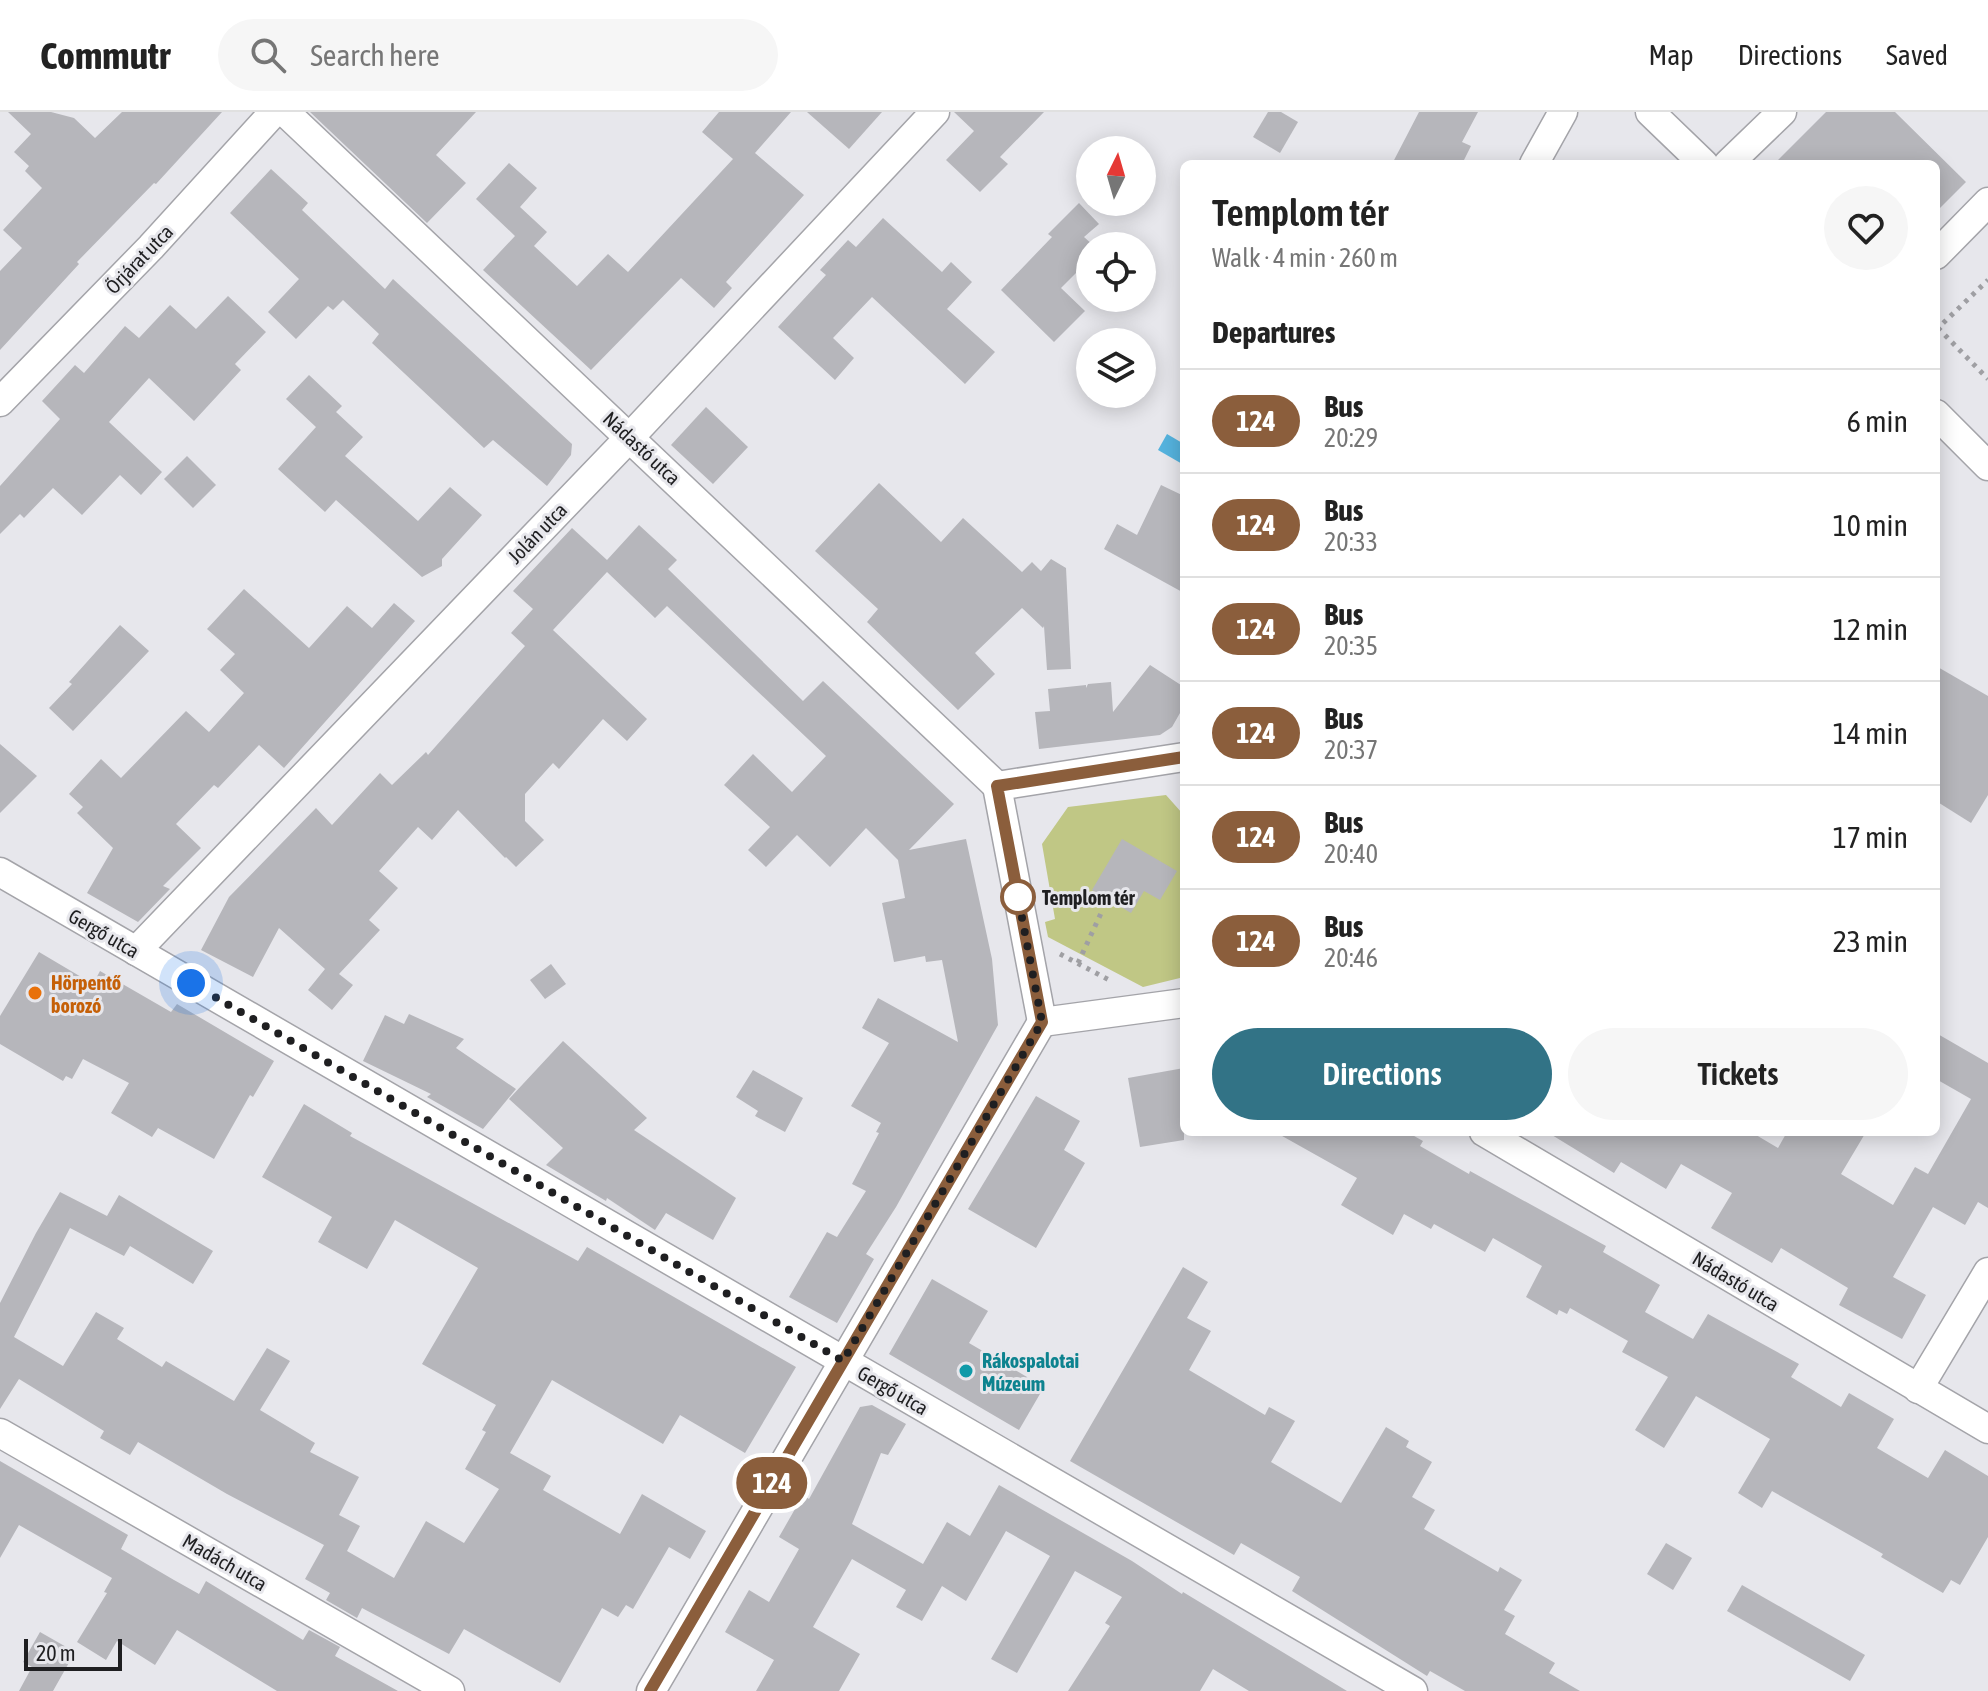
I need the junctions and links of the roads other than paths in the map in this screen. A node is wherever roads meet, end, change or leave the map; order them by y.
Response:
1 (274, 112) edge
2 (285, 112) edge
3 (935, 112) edge
4 (1563, 112) edge
5 (1650, 112) edge
6 (1782, 112) edge
7 (1536, 160) edge
8 (1700, 160) edge
9 (1732, 160) edge
10 (1988, 202) edge
11 (1940, 251) edge
12 (0, 402) edge
13 (1940, 420) edge
14 (630, 437) junction
15 (1988, 466) edge
16 (1180, 758) edge
17 (997, 786) junction
18 (0, 872) edge
19 (136, 951) junction
20 (1171, 1004) edge
21 (1042, 1022) junction
22 (1500, 1136) edge
23 (1528, 1143) edge
24 (1988, 1272) edge
25 (843, 1361) junction
26 (1918, 1389) junction
27 (1988, 1429) edge
28 (0, 1433) edge
29 (450, 1691) edge
30 (651, 1691) edge
31 (1413, 1691) edge

1 - 12 street, Őrjárat utca
2 - 14 street, Nádastó utca
3 - 14 street, Jolán utca
4 - 7 street
5 - 8 street
6 - 9 street
10 - 11 street
13 - 15 street
14 - 17 street, Nádastó utca
14 - 19 street, Jolán utca
16 - 17 street
17 - 21 street
18 - 19 street, Gergő utca
19 - 25 street, Gergő utca
20 - 21 street
21 - 25 street
22 - 23 street, Nádastó utca
23 - 26 street, Nádastó utca
24 - 26 street
25 - 30 street
25 - 31 street, Gergő utca
26 - 27 street, Nádastó utca
28 - 29 street, Madách utca

